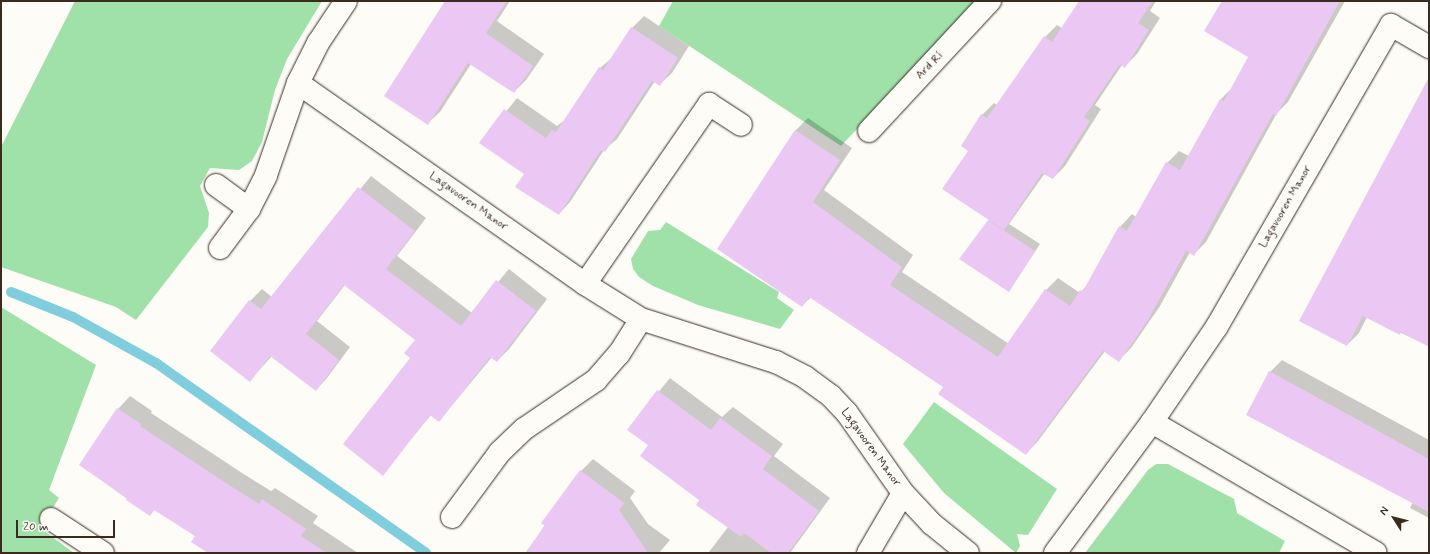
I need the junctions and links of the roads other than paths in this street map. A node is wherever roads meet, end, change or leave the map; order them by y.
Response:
1 (346, 1) edge
2 (990, 1) edge
3 (1429, 47) edge
4 (298, 83) junction
5 (741, 126) dead end
6 (869, 132) dead end
7 (216, 185) dead end
8 (249, 209) junction
9 (220, 248) dead end
10 (585, 284) junction
11 (641, 319) junction
12 (1152, 422) junction
13 (903, 493) junction
14 (452, 517) dead end
15 (51, 518) dead end
16 (103, 553) edge
17 (868, 553) edge
18 (968, 553) edge
19 (1055, 553) edge
20 (1376, 553) edge

1 - 4 street
2 - 6 street, Ard Rí
3 - 12 street, Lagavooren Manor
4 - 8 street
4 - 10 street, Lagavooren Manor
5 - 10 street
7 - 8 street
8 - 9 street
10 - 11 street, Lagavooren Manor
11 - 13 street, Lagavooren Manor
11 - 14 street
12 - 19 street, Lagavooren Manor
12 - 20 street
13 - 17 street, Lagavooren Manor
13 - 18 street, Lagavooren Manor
15 - 16 street

